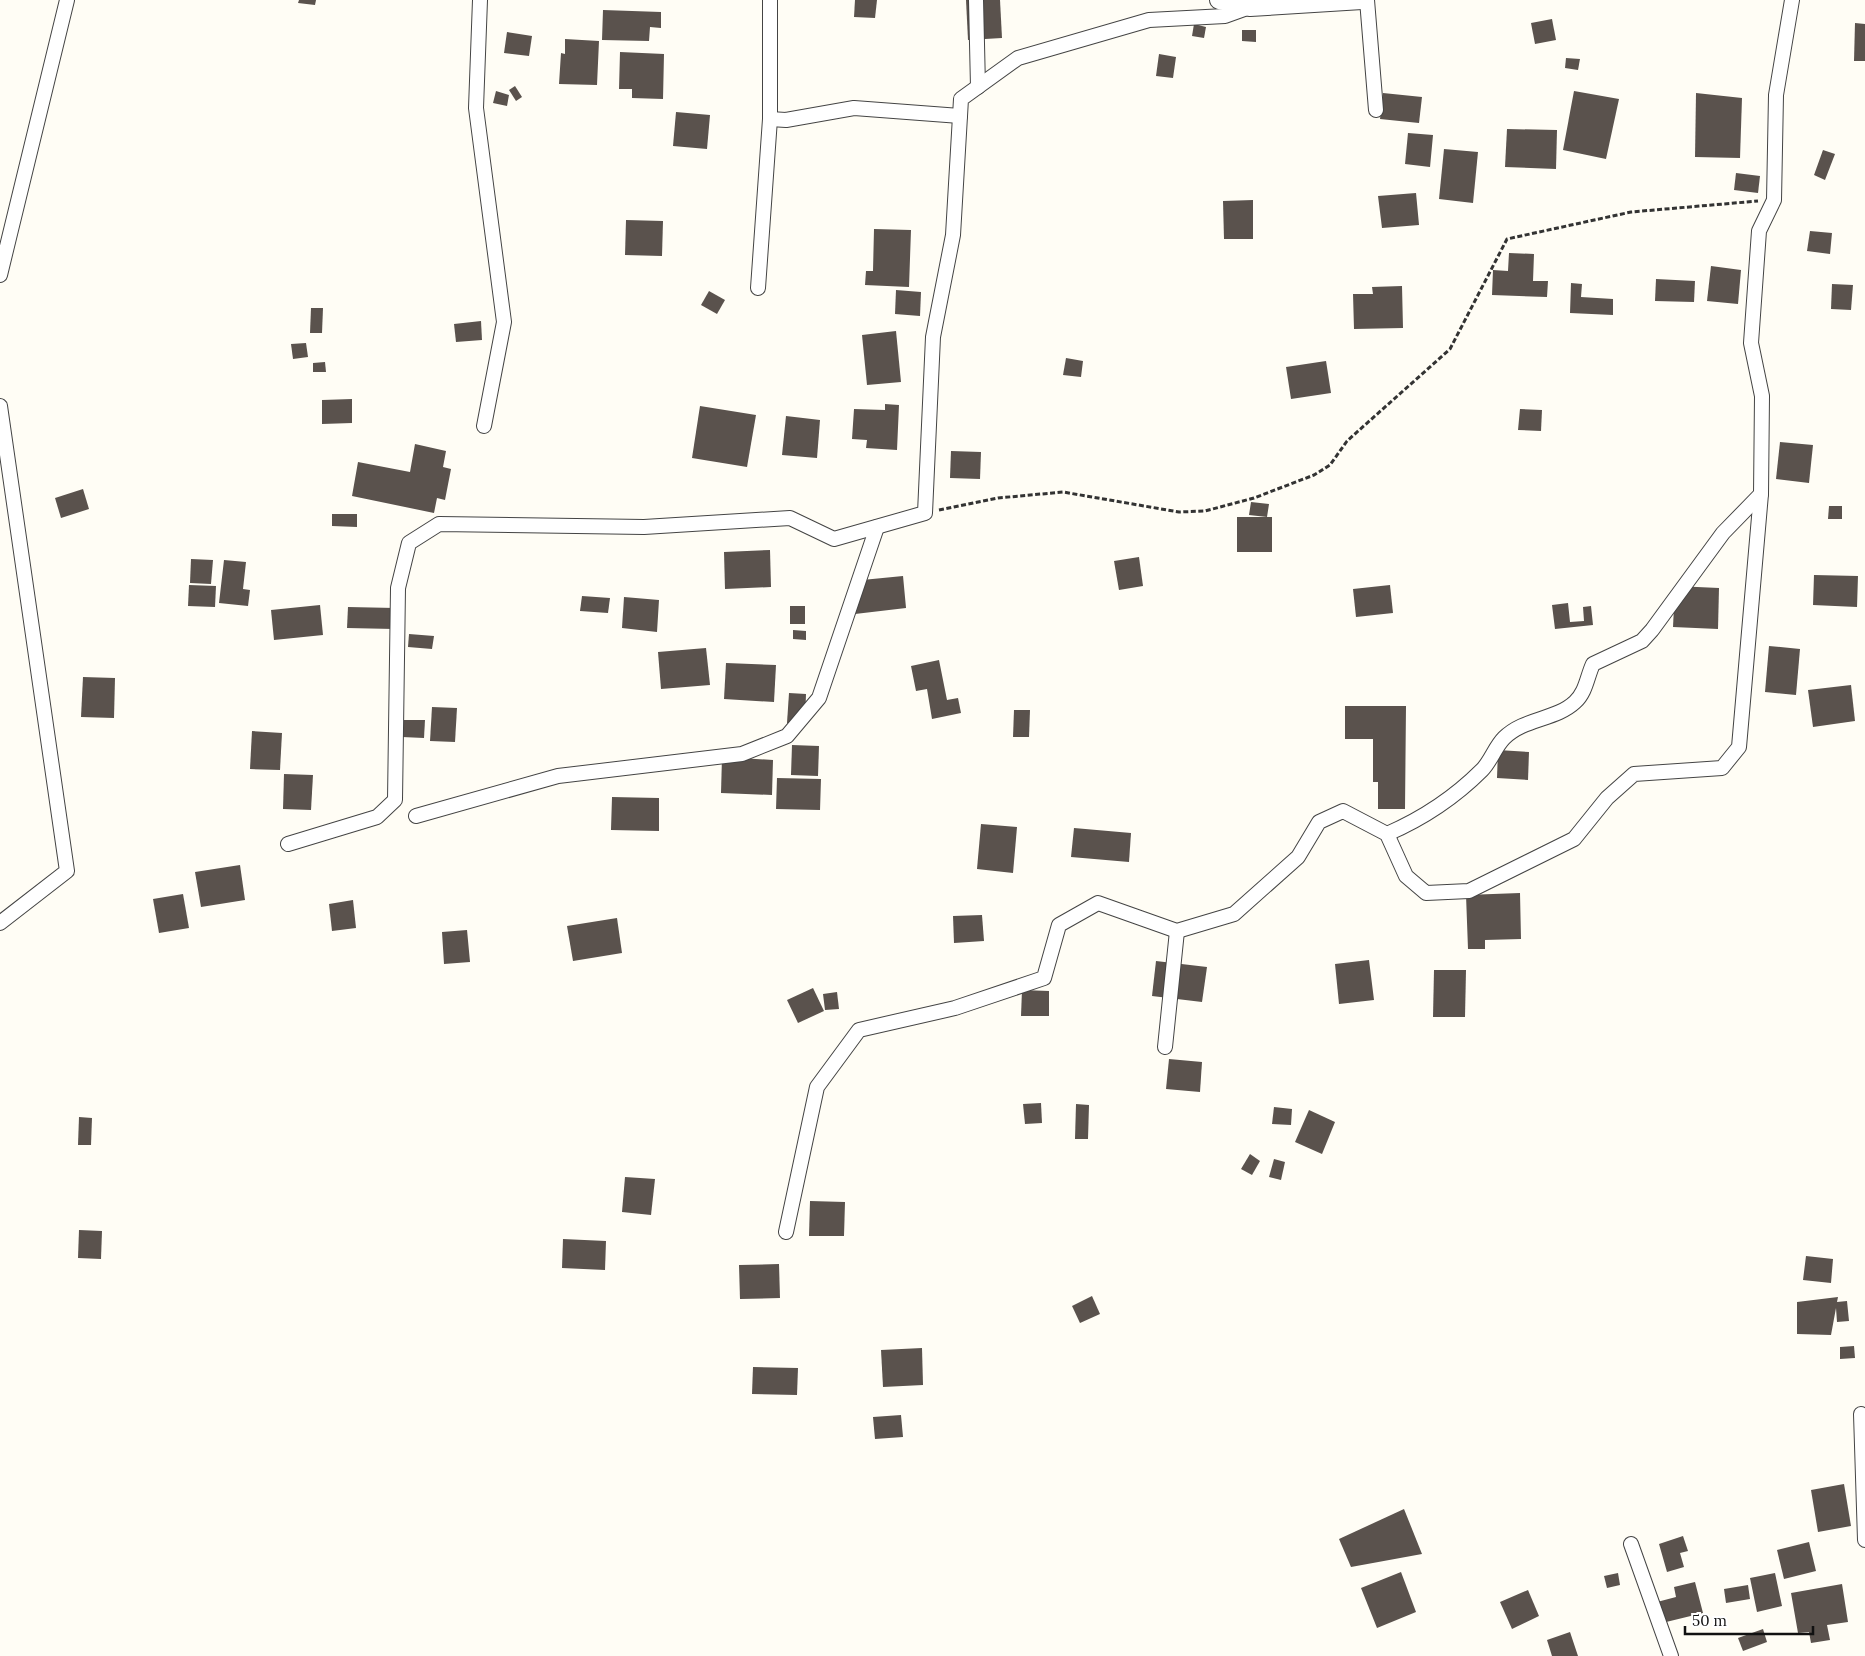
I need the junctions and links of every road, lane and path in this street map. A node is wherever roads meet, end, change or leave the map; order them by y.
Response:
1 (67, 0) edge
2 (480, 0) edge
3 (770, 0) edge
4 (976, 0) edge
5 (1219, 0) edge
6 (1362, 0) edge
7 (1367, 0) edge
8 (1792, 0) edge
9 (1250, 7) junction
10 (978, 87) junction
11 (1376, 110) dead end
12 (960, 116) junction
13 (770, 119) junction
14 (1774, 200) junction
15 (0, 275) edge
16 (758, 288) dead end
17 (0, 406) edge
18 (484, 426) dead end
19 (1761, 494) junction
20 (925, 513) junction
21 (877, 527) junction
22 (416, 816) dead end
23 (1387, 834) junction
24 (288, 844) dead end
25 (0, 923) edge
26 (1177, 932) junction
27 (1165, 1047) dead end
28 (786, 1232) dead end
29 (1861, 1414) dead end
30 (1865, 1540) edge
31 (1631, 1544) dead end
32 (1672, 1656) edge

1 - 15 street
2 - 18 street
3 - 13 street
4 - 10 street
5 - 9 street
6 - 9 street
7 - 11 street
8 - 14 street
9 - 10 street
10 - 12 street
12 - 13 street
12 - 20 street
13 - 16 street
14 - 19 street
14 - 20 path
17 - 25 street
19 - 23 street
19 - 23 street
20 - 21 street
21 - 22 street
21 - 24 street
23 - 26 street
26 - 27 street
26 - 28 street
29 - 30 street
31 - 32 street

